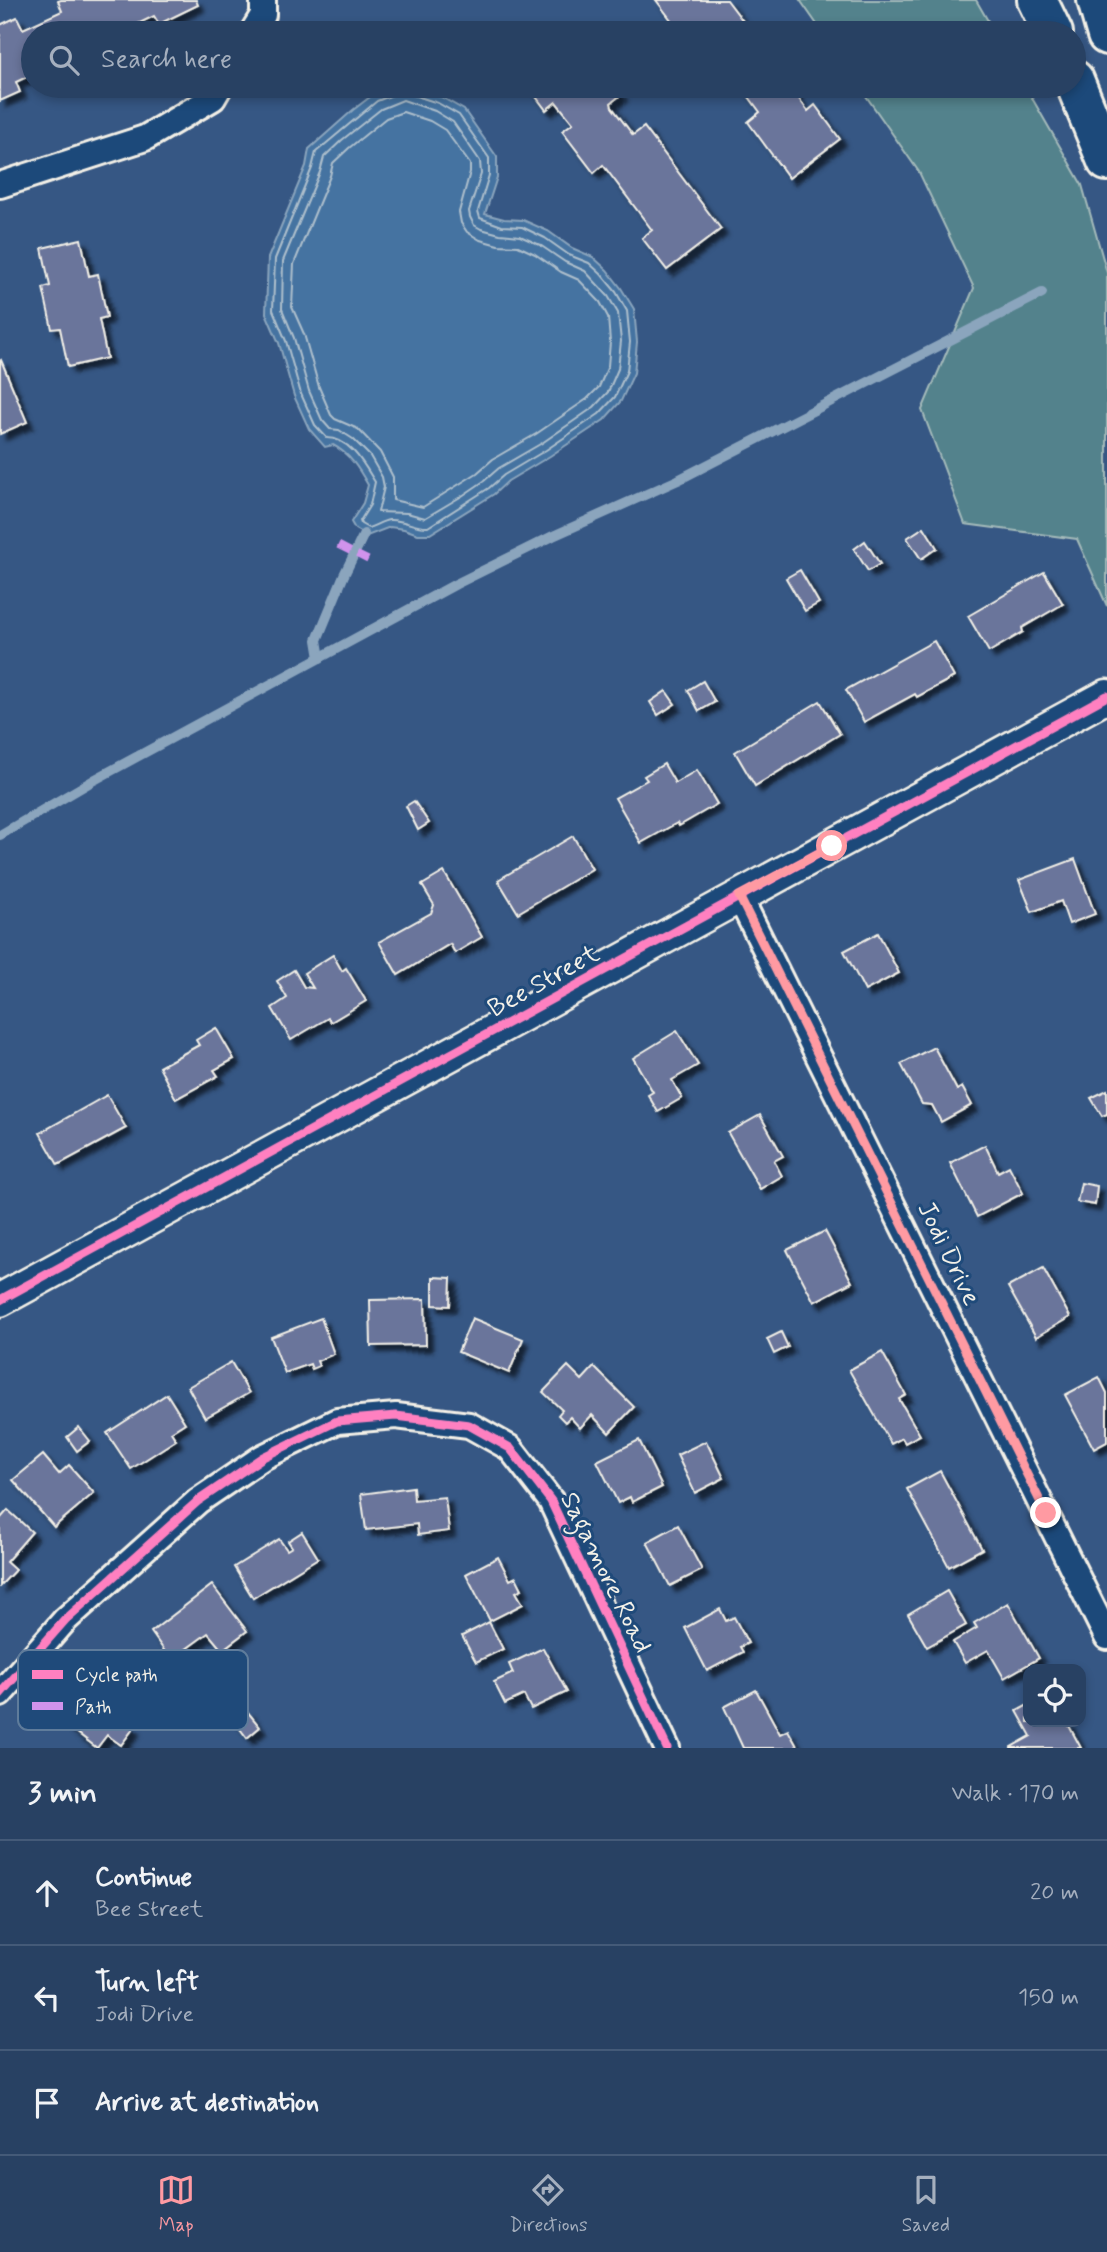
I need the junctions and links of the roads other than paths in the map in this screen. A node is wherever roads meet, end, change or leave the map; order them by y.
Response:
1 (263, 0) edge
2 (1037, 0) edge
3 (1097, 0) edge
4 (259, 21) edge
5 (1047, 21) edge
6 (1107, 35) edge
7 (213, 98) edge
8 (1082, 98) edge
9 (1107, 161) edge
10 (0, 185) edge
11 (1107, 696) edge
12 (739, 896) junction
13 (0, 1300) edge
14 (1107, 1637) edge
15 (38, 1650) edge
16 (18, 1673) edge
17 (0, 1693) edge
18 (667, 1748) edge

1 - 4 street
2 - 5 highway
3 - 6 highway
7 - 10 street
8 - 9 highway
11 - 12 street, Bee Street
12 - 13 street, Bee Street
12 - 14 street, Jodi Drive
15 - 18 street, Sagamore Road
16 - 17 street, Sagamore Road

